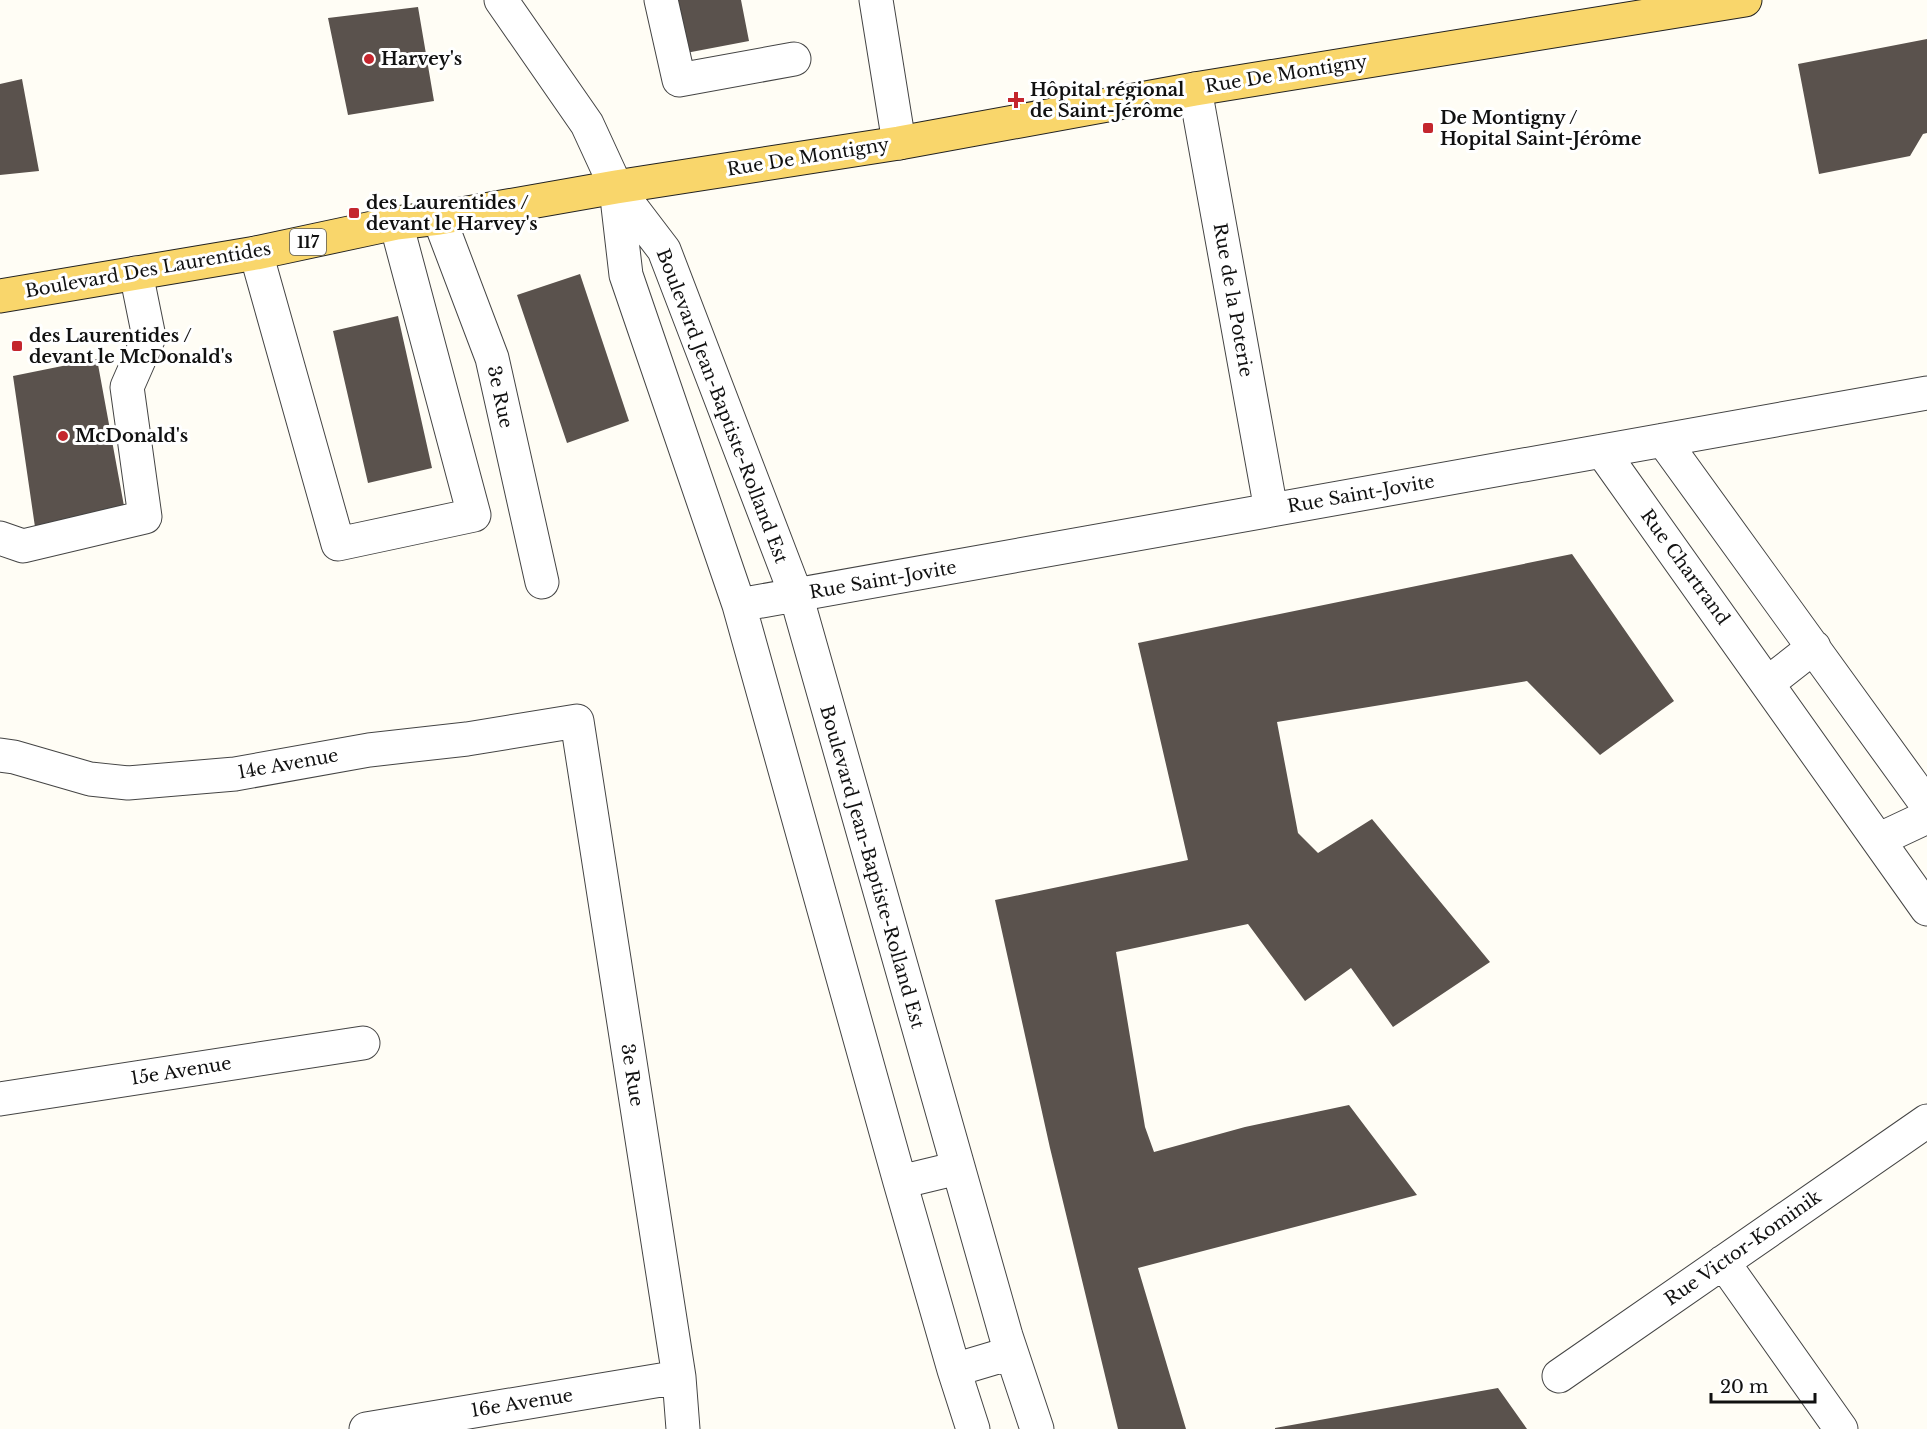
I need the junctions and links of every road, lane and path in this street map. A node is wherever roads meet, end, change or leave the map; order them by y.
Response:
1 (501, 0) edge
2 (661, 0) edge
3 (876, 0) edge
4 (1745, 0) edge
5 (794, 59) dead end
6 (1195, 89) junction
7 (899, 143) junction
8 (616, 187) junction
9 (439, 218) junction
10 (396, 223) junction
11 (256, 253) junction
12 (136, 273) junction
13 (0, 296) edge
14 (1927, 393) edge
15 (1663, 440) junction
16 (1602, 451) junction
17 (1270, 510) junction
18 (0, 538) edge
19 (542, 582) dead end
20 (795, 595) junction
21 (739, 605) junction
22 (1814, 647) junction
23 (1768, 683) junction
24 (577, 721) joint
25 (0, 755) edge
26 (1927, 805) edge
27 (1927, 818) edge
28 (1878, 840) junction
29 (1927, 909) edge
30 (363, 1043) dead end
31 (0, 1099) edge
32 (1927, 1120) edge
33 (958, 1168) junction
34 (900, 1182) junction
35 (1723, 1262) junction
36 (1011, 1353) junction
37 (954, 1370) junction
38 (1559, 1376) dead end
39 (679, 1377) junction
40 (366, 1429) edge
41 (683, 1429) edge
42 (973, 1429) edge
43 (1036, 1429) edge
44 (1841, 1429) edge

1 - 8 street
2 - 5 street
3 - 7 street
4 - 6 main road, Rue De Montigny / 117
6 - 7 main road, Rue De Montigny / 117
6 - 17 street, Rue de la Poterie
7 - 8 main road, Rue De Montigny / 117
8 - 9 main road, Boulevard Des Laurentides / 117
8 - 20 street, Boulevard Jean-Baptiste-Rolland Est
8 - 21 street
9 - 10 main road, Boulevard Des Laurentides / 117
9 - 19 street, 3e Rue
10 - 11 main road, Boulevard Des Laurentides / 117
10 - 11 street
11 - 12 main road, Boulevard Des Laurentides / 117
12 - 13 main road, Boulevard Des Laurentides / 117
12 - 18 street
14 - 15 street, Rue Saint-Jovite
15 - 16 street, Rue Saint-Jovite
15 - 22 street
16 - 17 street, Rue Saint-Jovite
16 - 23 street, Rue Chartrand
17 - 20 street, Rue Saint-Jovite
20 - 21 street, Rue Saint-Jovite
20 - 33 street, Boulevard Jean-Baptiste-Rolland Est
21 - 34 street
22 - 23 street
22 - 26 street
23 - 28 street, Rue Chartrand
24 - 25 street, 14e Avenue
24 - 39 street, 3e Rue
27 - 28 street
28 - 29 street, Rue Chartrand
30 - 31 street, 15e Avenue
32 - 35 street, Rue Victor-Kominik
33 - 34 street
33 - 36 street, Boulevard Jean-Baptiste-Rolland Est
34 - 37 street
35 - 38 street, Rue Victor-Kominik
35 - 44 street
36 - 37 street
36 - 43 street, Boulevard Jean-Baptiste-Rolland Est
37 - 42 street
39 - 40 street, 16e Avenue
39 - 41 street, 3e Rue

